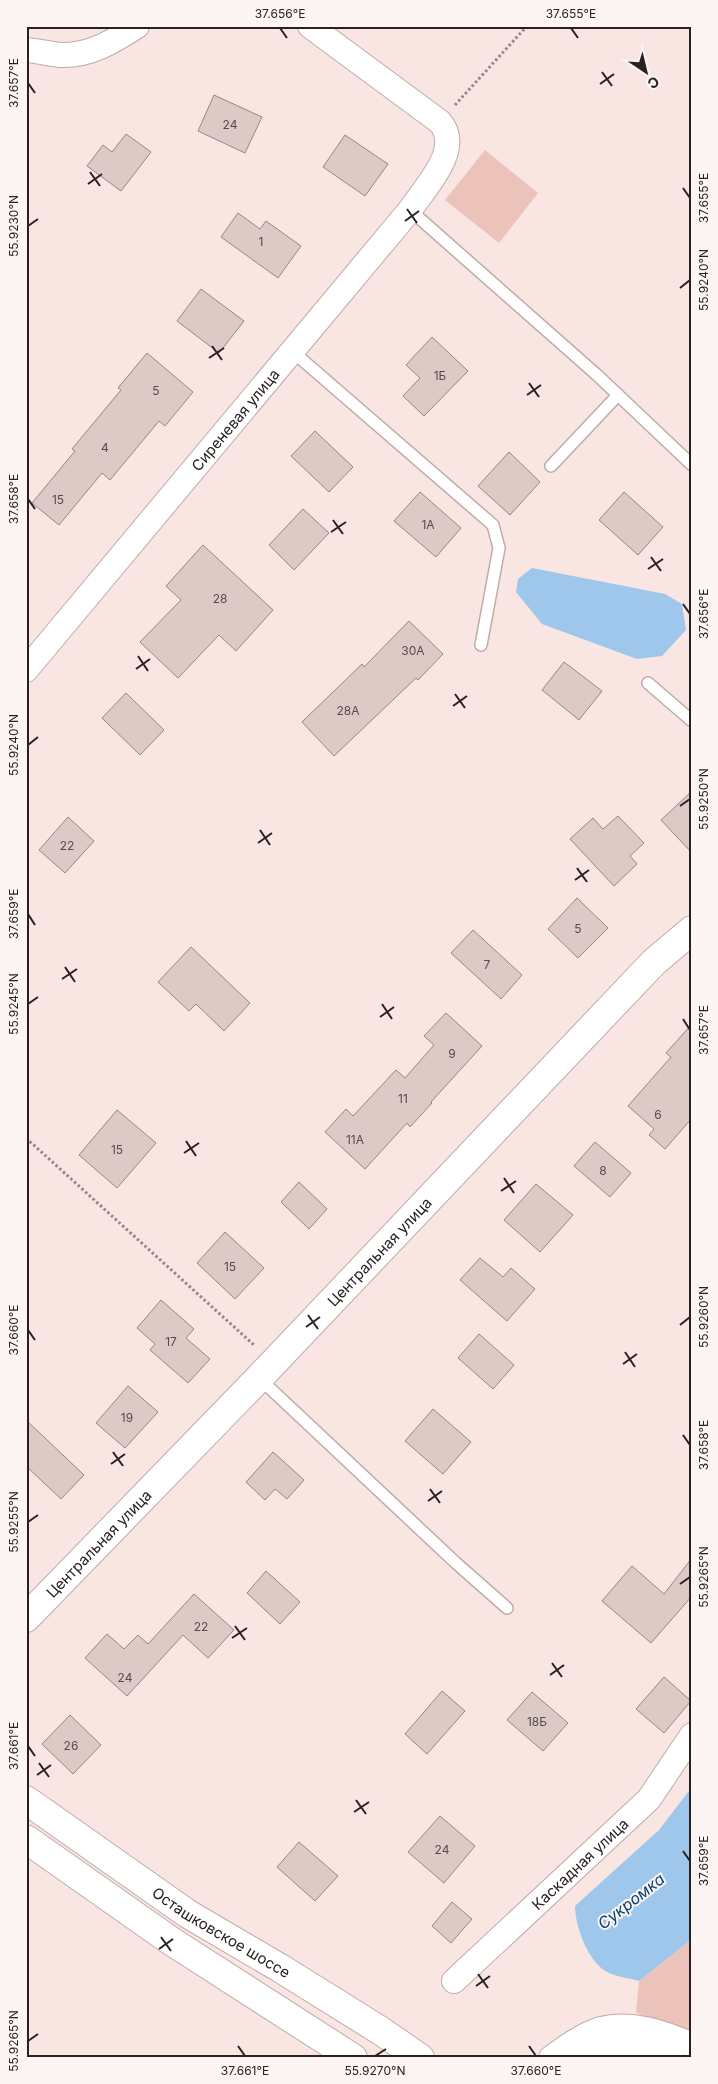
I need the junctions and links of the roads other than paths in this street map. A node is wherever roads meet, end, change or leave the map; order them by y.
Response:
1 (137, 26) edge
2 (310, 26) edge
3 (26, 50) edge
4 (410, 210) junction
5 (292, 352) junction
6 (618, 395) junction
7 (551, 466) dead end
8 (692, 466) edge
9 (481, 645) dead end
10 (26, 670) edge
11 (648, 683) dead end
12 (692, 721) edge
13 (692, 930) edge
14 (266, 1370) junction
15 (507, 1608) dead end
16 (26, 1618) edge
17 (692, 1735) edge
18 (26, 1800) edge
19 (26, 1839) edge
20 (454, 1981) dead end
21 (692, 2045) edge
22 (353, 2058) edge
23 (420, 2058) edge
24 (551, 2058) edge
25 (580, 2058) edge
26 (672, 2058) edge

1 - 3 street
2 - 4 street, Сиреневая улица
4 - 5 street, Сиреневая улица
4 - 6 lane
5 - 9 lane
5 - 10 street, Сиреневая улица
6 - 7 lane
6 - 8 lane
11 - 12 lane
13 - 14 street, Центральная улица
14 - 15 lane
14 - 16 street, Центральная улица
17 - 20 street, Каскадная улица
18 - 23 street, Осташковское шоссе
19 - 22 street
21 - 24 street
25 - 26 street

